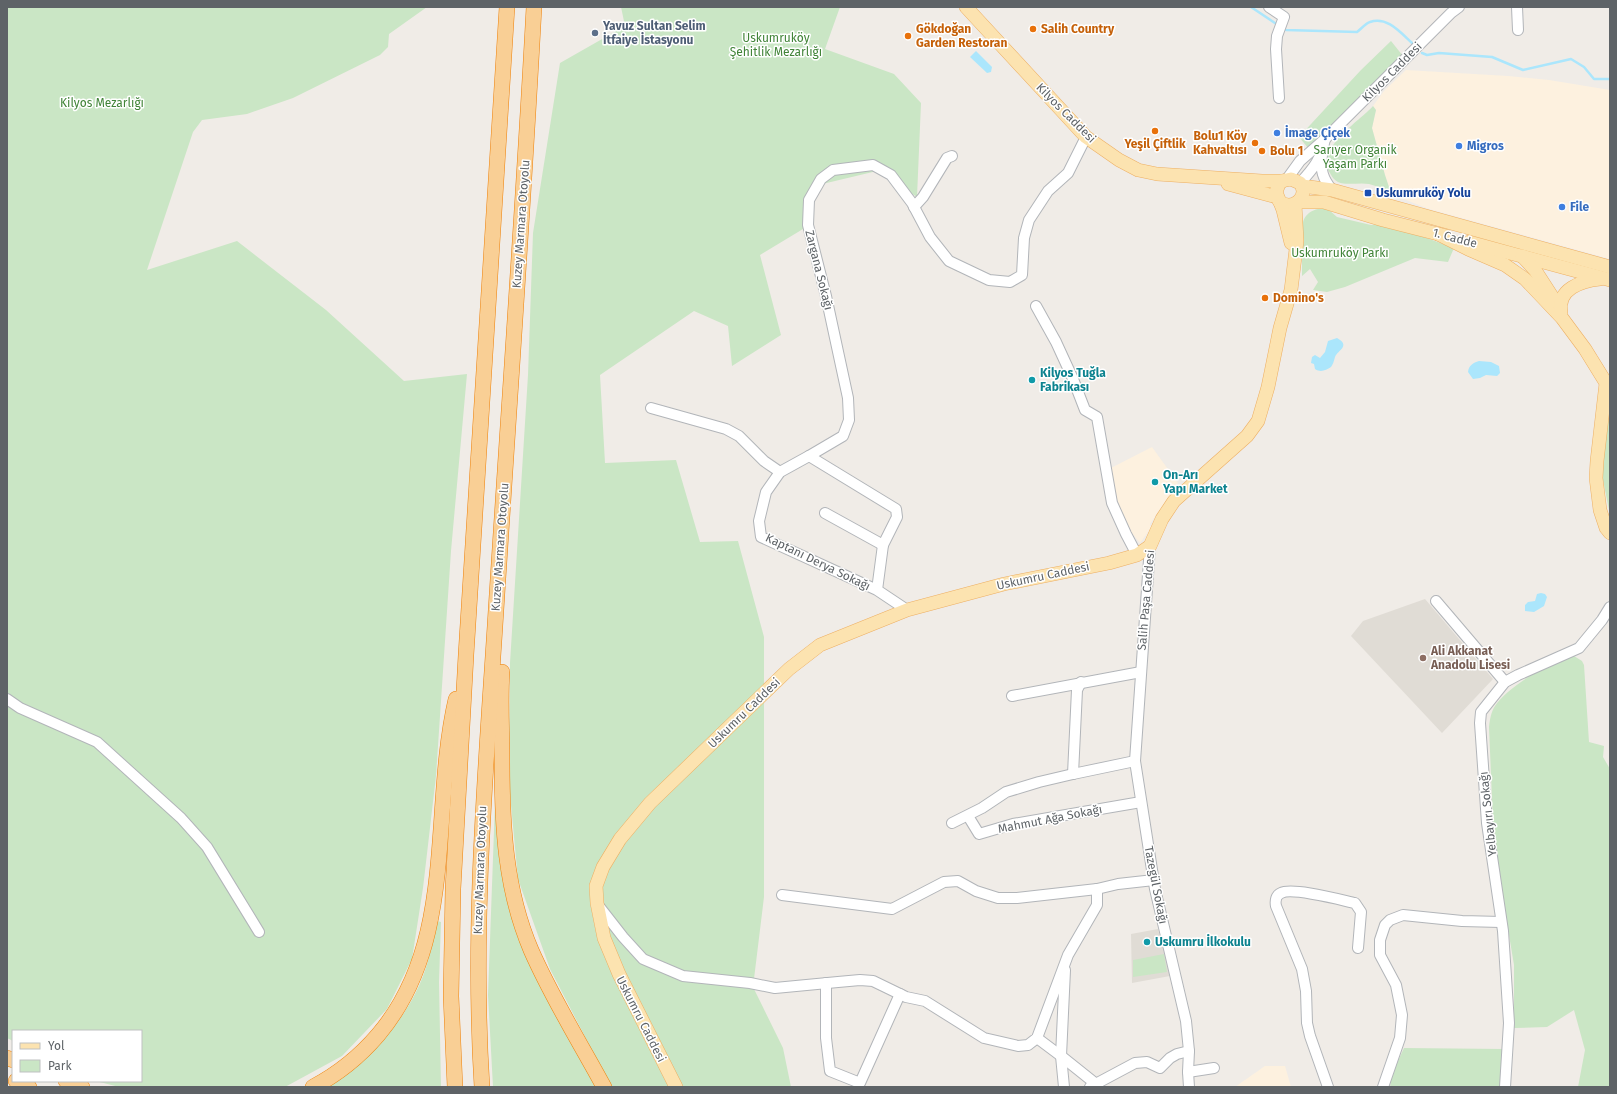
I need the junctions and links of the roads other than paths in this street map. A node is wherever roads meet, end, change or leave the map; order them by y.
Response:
1 (507, 7) edge
2 (534, 7) edge
3 (966, 7) edge
4 (1269, 7) edge
5 (1517, 7) edge
6 (1453, 9) edge
7 (1518, 30) dead end
8 (1279, 98) dead end
9 (1086, 137) junction
10 (1325, 139) junction
11 (1322, 154) junction
12 (952, 156) dead end
13 (1215, 179) junction
14 (1284, 180) junction
15 (1301, 184) junction
16 (1332, 190) junction
17 (1278, 199) junction
18 (1316, 202) junction
19 (1297, 203) junction
20 (914, 207) junction
21 (1296, 227) junction
22 (1438, 234) junction
23 (1504, 238) junction
24 (1294, 252) junction
25 (1522, 257) junction
26 (1608, 275) edge
27 (1036, 306) dead end
28 (1562, 318) junction
29 (1608, 383) edge
30 (651, 408) dead end
31 (809, 456) junction
32 (780, 472) junction
33 (825, 513) dead end
34 (1610, 533) edge
35 (501, 536) junction
36 (883, 545) junction
37 (1150, 546) junction
38 (1137, 555) junction
39 (877, 590) junction
40 (1436, 601) dead end
41 (1610, 607) edge
42 (908, 610) junction
43 (466, 655) junction
44 (1140, 672) junction
45 (1080, 682) junction
46 (1506, 682) junction
47 (1012, 696) dead end
48 (7, 698) edge
49 (1136, 761) junction
50 (1073, 774) junction
51 (1141, 802) junction
52 (968, 816) junction
53 (952, 823) dead end
54 (1154, 880) junction
55 (1097, 889) junction
56 (782, 895) dead end
57 (597, 903) junction
58 (1502, 922) junction
59 (259, 932) dead end
60 (1358, 948) dead end
61 (1066, 960) junction
62 (826, 983) junction
63 (900, 994) junction
64 (1037, 1038) junction
65 (1189, 1051) junction
66 (1061, 1056) junction
67 (1214, 1068) dead end
68 (1188, 1072) junction
69 (18, 1082) edge
70 (69, 1082) edge
71 (1093, 1086) edge
72 (29, 1087) edge
73 (82, 1087) edge
74 (313, 1087) edge
75 (456, 1087) edge
76 (482, 1087) edge
77 (604, 1087) edge
78 (676, 1087) edge
79 (1064, 1087) edge
80 (1189, 1087) edge
81 (1328, 1087) edge
82 (1384, 1087) edge
83 (1505, 1087) edge

1 - 43 highway, Kuzey Marmara Otoyolu
2 - 35 highway, Kuzey Marmara Otoyolu
3 - 9 main road, Kilyos Caddesi
4 - 8 street
5 - 7 street
6 - 10 street, Kilyos Caddesi
9 - 13 main road, Kilyos Caddesi
9 - 20 street, Zargana Sokağı
10 - 11 street
10 - 14 street, Kilyos Caddesi
11 - 15 street
11 - 16 street
12 - 20 street
13 - 14 main road
13 - 17 main road
14 - 15 main road
14 - 17 main road
15 - 16 main road, 1. Cadde
15 - 19 main road
16 - 23 main road, 1. Cadde
17 - 19 main road
17 - 24 main road
18 - 19 main road, 1. Cadde
18 - 21 main road
18 - 22 main road, 1. Cadde
19 - 21 main road, Salih Paşa Caddesi
20 - 31 street, Zargana Sokağı
21 - 24 main road, Salih Paşa Caddesi
22 - 25 main road, 1. Cadde
22 - 28 main road
23 - 25 main road
23 - 26 main road, 1. Cadde
24 - 37 main road, Salih Paşa Caddesi
25 - 26 main road, 1. Cadde
25 - 28 main road
26 - 28 main road
27 - 38 street
28 - 29 main road
29 - 34 main road
30 - 32 street
31 - 32 street, Kaptanı Derya Sokağı
31 - 36 street, Kaptanı Derya Sokağı
32 - 39 street, Kaptanı Derya Sokağı
33 - 36 street
35 - 76 highway, Kuzey Marmara Otoyolu
35 - 77 highway
36 - 39 street, Kaptanı Derya Sokağı
37 - 38 main road, Uskumru Caddesi
37 - 44 street, Salih Paşa Caddesi
38 - 42 main road, Uskumru Caddesi
39 - 42 street, Kaptanı Derya Sokağı
40 - 46 street
41 - 46 street, Yelbayırı Sokağı
42 - 57 main road, Uskumru Caddesi
43 - 74 highway
43 - 75 highway, Kuzey Marmara Otoyolu
44 - 45 street
44 - 49 street, Salih Paşa Caddesi
45 - 47 street
45 - 50 street
46 - 58 street, Yelbayırı Sokağı
48 - 59 street
49 - 50 street
49 - 51 street, Salih Paşa Caddesi
50 - 52 street
51 - 52 street, Mahmut Ağa Sokağı
51 - 54 street, Tazegül Sokağı
52 - 53 street
54 - 55 street
54 - 65 street, Tazegül Sokağı
55 - 56 street
55 - 61 street
57 - 62 street
57 - 78 main road, Uskumru Caddesi
58 - 82 street
58 - 83 street, Yelbayırı Sokağı
60 - 81 street
61 - 64 street
61 - 66 street
62 - 63 street
62 - 63 street
63 - 64 street
64 - 66 street
65 - 68 street, Tazegül Sokağı
65 - 71 street
66 - 71 street
66 - 79 street
67 - 68 street
68 - 80 street, Tazegül Sokağı
69 - 72 highway
70 - 73 highway

